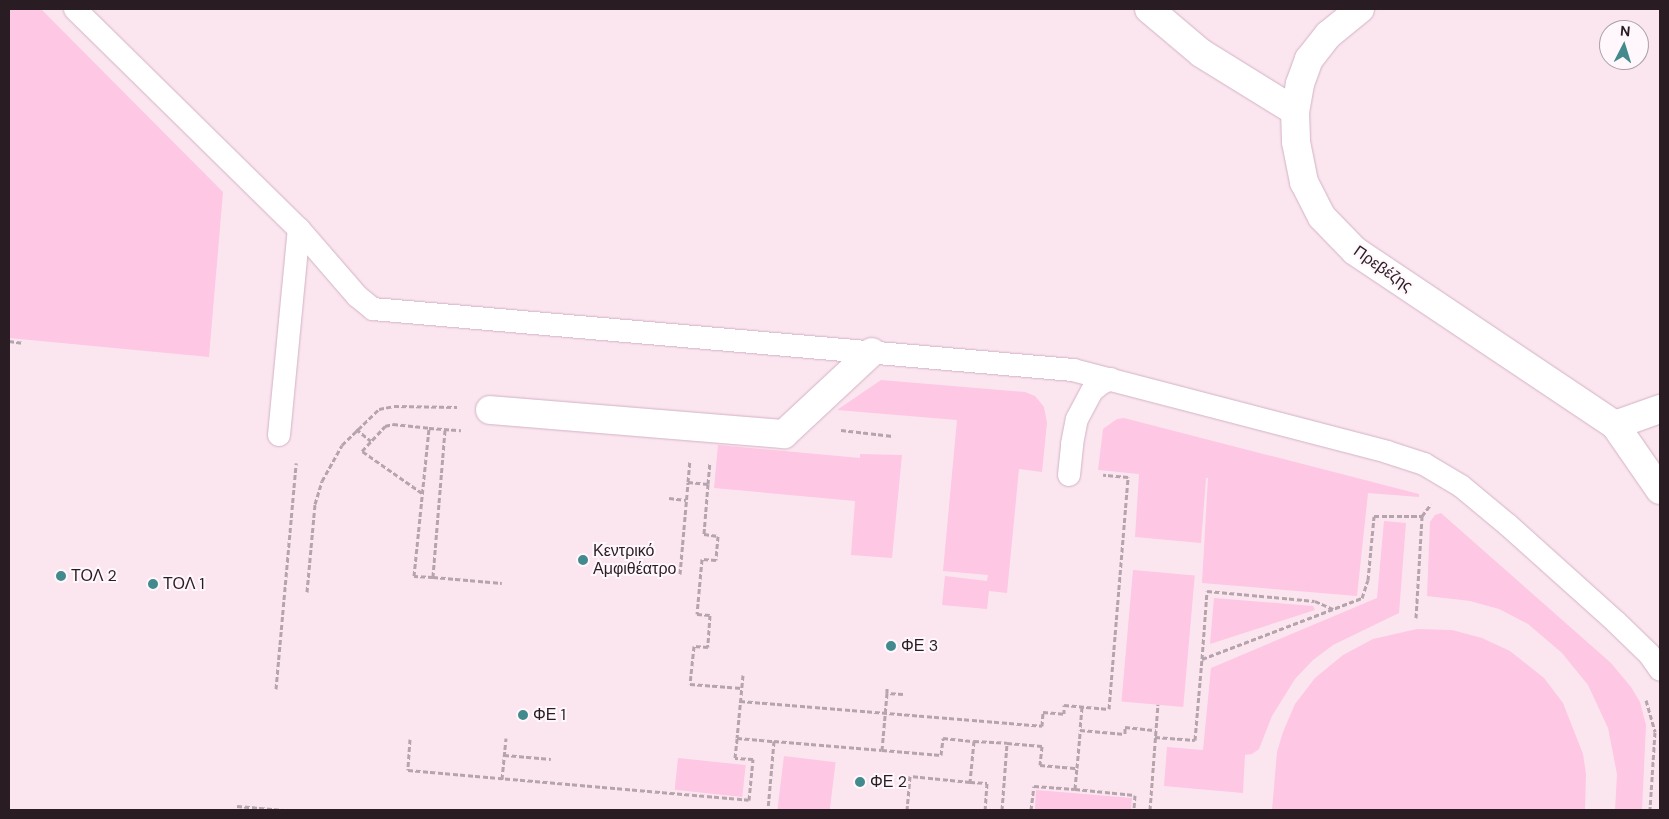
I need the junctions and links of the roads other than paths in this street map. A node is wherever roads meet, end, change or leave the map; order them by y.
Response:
1 (75, 9) edge
2 (1149, 9) edge
3 (1360, 9) edge
4 (1295, 111) junction
5 (299, 229) junction
6 (872, 352) junction
7 (1111, 379) junction
8 (1660, 409) edge
9 (490, 410) road end
10 (1615, 425) junction
11 (280, 435) dead end
12 (1649, 462) edge
13 (1069, 475) dead end
14 (1660, 490) edge
15 (1660, 670) edge

1 - 5 lane
2 - 4 street
3 - 4 street, Πρεβέζης
4 - 10 street, Πρεβέζης
5 - 6 lane
5 - 11 lane
6 - 7 lane
6 - 9 street
7 - 13 lane
7 - 15 lane
8 - 10 street
10 - 12 street, Πρεβέζης
12 - 14 street, Πρεβέζης

